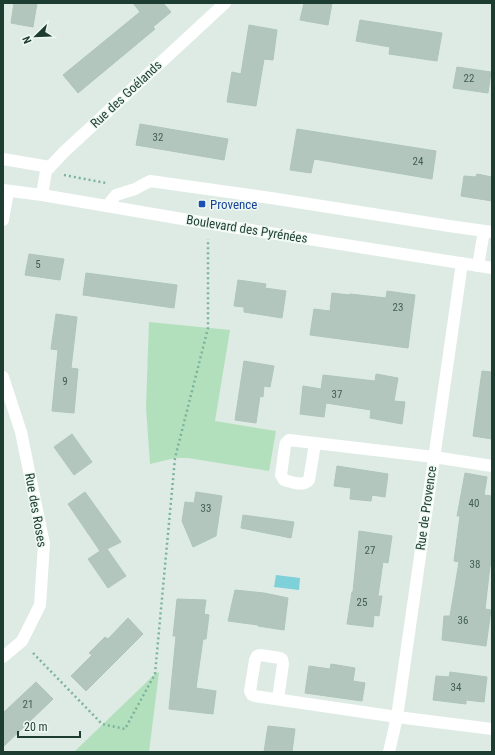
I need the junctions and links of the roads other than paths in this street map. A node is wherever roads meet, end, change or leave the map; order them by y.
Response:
1 (225, 3) edge
2 (3, 159) edge
3 (50, 167) junction
4 (6, 191) edge
5 (42, 194) junction
6 (107, 206) junction
7 (3, 220) edge
8 (488, 231) edge
9 (462, 263) junction
10 (478, 266) junction
11 (492, 268) edge
12 (3, 377) edge
13 (315, 444) dead end
14 (434, 457) junction
15 (492, 466) edge
16 (3, 657) edge
17 (278, 699) dead end
18 (397, 717) junction
19 (492, 729) edge
20 (389, 752) edge

1 - 3 street, Rue des Goélands
2 - 3 street
3 - 5 street, Rue des Goélands
4 - 5 street, Boulevard des Pyrénées
4 - 7 street
5 - 6 street, Boulevard des Pyrénées
6 - 8 street
6 - 9 street, Boulevard des Pyrénées
8 - 10 street
9 - 10 street, Boulevard des Pyrénées
9 - 14 street, Rue de Provence
10 - 11 street, Boulevard des Pyrénées
12 - 16 street, Rue des Roses
13 - 14 street
14 - 15 street
14 - 18 street, Rue de Provence
17 - 18 street
18 - 19 street
18 - 20 street, Rue de Provence

